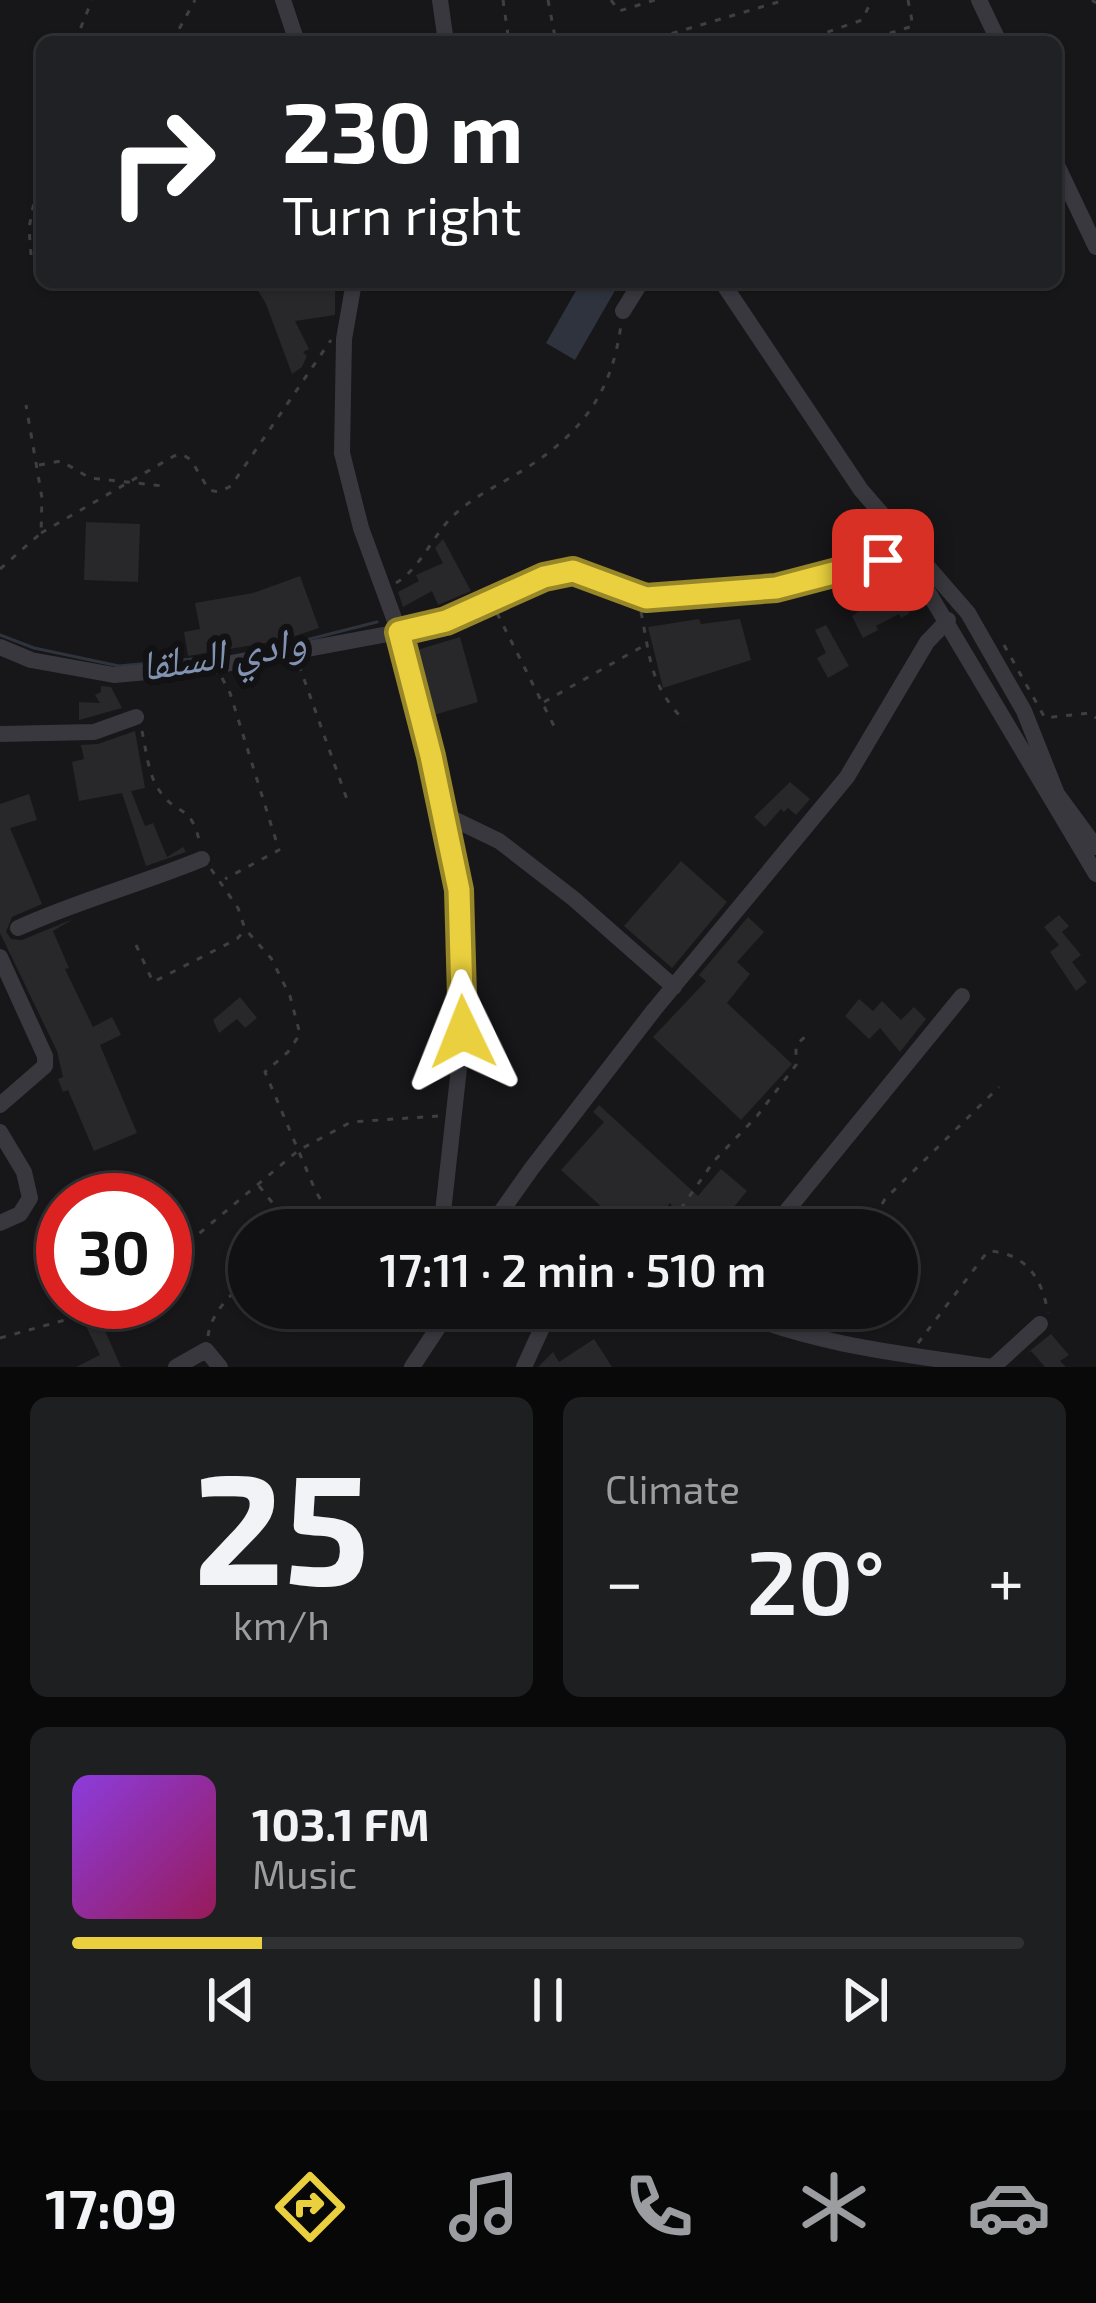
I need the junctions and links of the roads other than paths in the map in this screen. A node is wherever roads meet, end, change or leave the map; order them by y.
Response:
1 (283, 0) edge
2 (440, 0) edge
3 (979, 0) edge
4 (295, 36) edge
5 (445, 36) edge
6 (996, 36) edge
7 (1062, 176) edge
8 (1096, 247) edge
9 (353, 288) edge
10 (637, 288) edge
11 (726, 288) edge
12 (623, 311) road end
13 (948, 620) junction
14 (399, 632) junction
15 (0, 647) edge
16 (136, 717) road end
17 (0, 734) edge
18 (443, 814) junction
19 (1096, 847) edge
20 (202, 859) road end
21 (1096, 874) edge
22 (18, 928) dead end
23 (0, 957) edge
24 (674, 987) junction
25 (962, 996) dead end
26 (0, 1105) edge
27 (0, 1132) edge
28 (443, 1209) edge
29 (503, 1209) edge
30 (788, 1209) edge
31 (0, 1223) edge
32 (1040, 1324) road end
33 (434, 1329) edge
34 (541, 1329) edge
35 (795, 1329) edge
36 (176, 1367) edge
37 (220, 1367) edge
38 (412, 1367) edge
39 (524, 1367) edge
40 (992, 1367) edge

1 - 4 street
2 - 5 street
3 - 6 street
7 - 8 street
9 - 14 street
10 - 12 street
11 - 19 street
13 - 14 street
13 - 21 street
13 - 24 street
14 - 15 street
14 - 18 street
16 - 17 street
18 - 24 street
18 - 28 street
20 - 22 street
23 - 26 street
24 - 29 street
25 - 30 street
27 - 31 street
32 - 40 street
33 - 38 street
34 - 39 street
35 - 40 street
36 - 37 street

